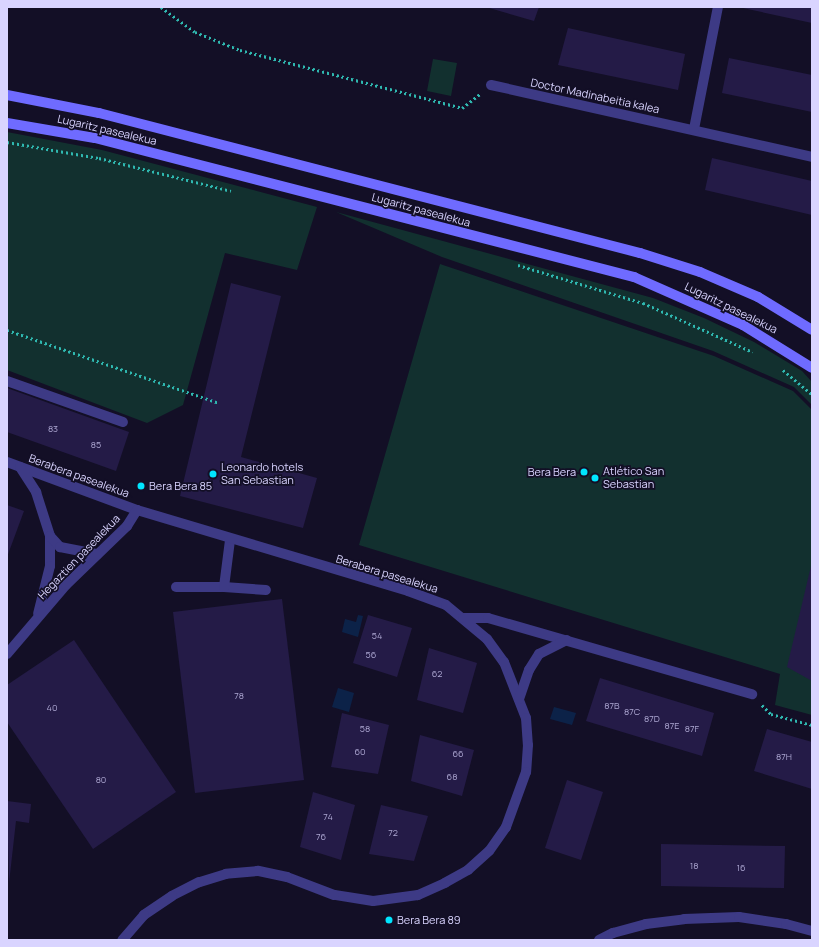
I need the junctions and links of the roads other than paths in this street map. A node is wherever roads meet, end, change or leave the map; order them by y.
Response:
1 (718, 7) edge
2 (491, 85) road end
3 (7, 96) edge
4 (7, 123) edge
5 (694, 129) junction
6 (812, 157) edge
7 (812, 330) edge
8 (812, 368) edge
9 (7, 381) edge
10 (123, 422) dead end
11 (7, 462) edge
12 (20, 467) junction
13 (137, 510) junction
14 (50, 536) junction
15 (230, 540) junction
16 (97, 554) junction
17 (176, 587) dead end
18 (224, 587) junction
19 (266, 590) dead end
20 (463, 618) junction
21 (36, 620) junction
22 (567, 640) junction
23 (7, 654) edge
24 (752, 694) road end
25 (520, 699) junction
26 (812, 931) edge
27 (122, 940) edge
28 (599, 940) edge

1 - 5 street
2 - 5 street, Doctor Madinabeitia kalea
3 - 7 main road, Lugaritz pasealekua
4 - 8 main road, Lugaritz pasealekua
5 - 6 street, Doctor Madinabeitia kalea
9 - 10 street
11 - 12 street, Berabera pasealekua
12 - 13 street, Berabera pasealekua
12 - 14 street, Hegaztien pasealekua
13 - 15 street, Berabera pasealekua
13 - 16 street, Hegaztien pasealekua
14 - 16 street
14 - 21 street, Hegaztien pasealekua
15 - 18 street
15 - 20 street, Berabera pasealekua
16 - 21 street, Hegaztien pasealekua
17 - 18 street
18 - 19 street
20 - 22 street
20 - 25 street, Berabera pasealekua
21 - 23 street, Hegaztien pasealekua
22 - 24 street
22 - 25 street
25 - 27 street, Berabera pasealekua
26 - 28 street

